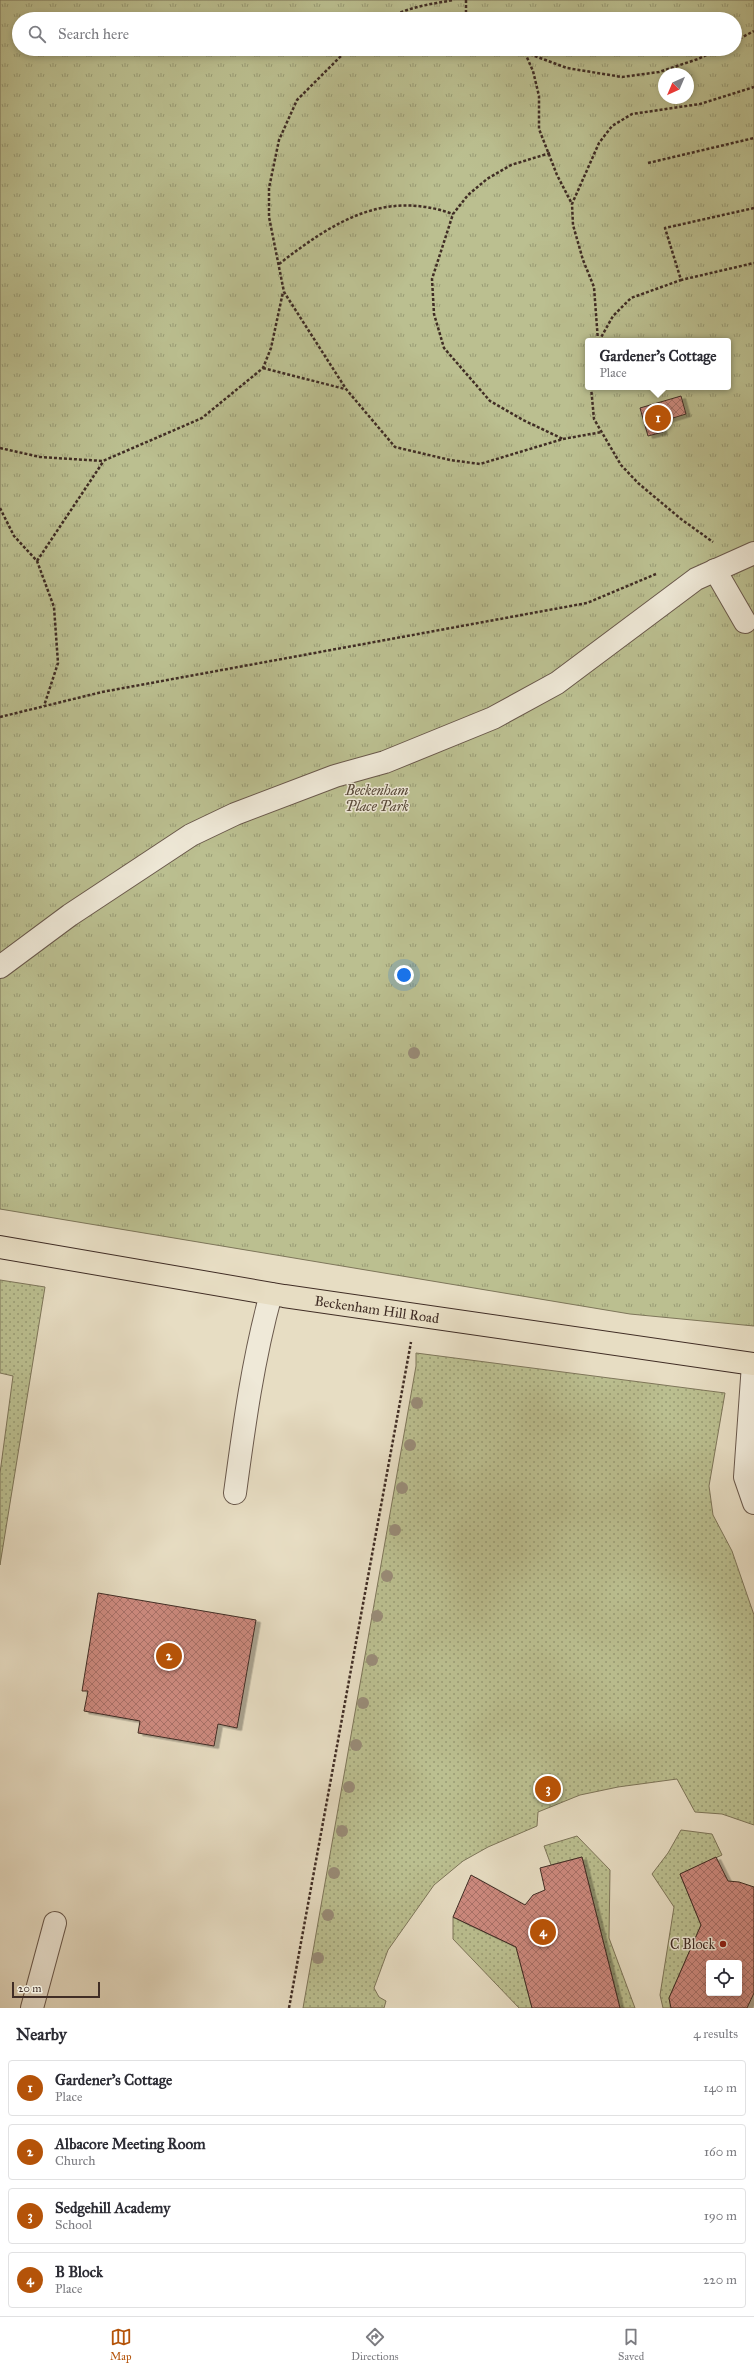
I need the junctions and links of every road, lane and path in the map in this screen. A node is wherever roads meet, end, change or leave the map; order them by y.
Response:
1 (454, 0) edge
2 (466, 0) edge
3 (402, 12) edge
4 (466, 12) edge
5 (754, 31) edge
6 (742, 37) edge
7 (341, 56) edge
8 (526, 56) edge
9 (535, 56) edge
10 (704, 56) edge
11 (754, 87) edge
12 (754, 138) edge
13 (550, 153) junction
14 (648, 163) dead end
15 (572, 204) junction
16 (754, 208) edge
17 (453, 214) junction
18 (754, 263) edge
19 (279, 264) junction
20 (681, 280) junction
21 (284, 292) junction
22 (599, 338) edge
23 (601, 338) edge
24 (263, 368) junction
25 (346, 389) junction
26 (590, 390) edge
27 (602, 432) junction
28 (563, 439) junction
29 (0, 448) edge
30 (103, 461) junction
31 (0, 508) edge
32 (754, 553) edge
33 (37, 561) junction
34 (722, 567) junction
35 (657, 574) dead end
36 (744, 622) dead end
37 (44, 707) junction
38 (0, 717) edge
39 (0, 967) edge
40 (0, 1246) edge
41 (271, 1294) junction
42 (416, 1315) junction
43 (754, 1364) edge
44 (236, 1493) dead end
45 (754, 1503) edge
46 (55, 1923) dead end
47 (32, 2008) edge
48 (289, 2008) edge

1 - 3 path
2 - 4 path
5 - 6 path
7 - 19 path
8 - 13 path
9 - 10 path
11 - 15 path
12 - 14 path
13 - 15 path
13 - 17 path
15 - 22 path
16 - 20 path
17 - 19 path
17 - 28 path
18 - 20 path
19 - 21 path
20 - 23 path
21 - 24 path
21 - 25 path
24 - 25 path
24 - 30 path
25 - 28 path
26 - 27 path
27 - 28 path
27 - 34 path
29 - 30 path
30 - 33 path
31 - 33 path
32 - 34 street
33 - 37 path
34 - 36 street
34 - 39 street
35 - 37 path
37 - 38 path
40 - 41 main road, Beckenham Hill Road
41 - 42 main road, Beckenham Hill Road
41 - 44 street
42 - 43 main road, Beckenham Hill Road
42 - 48 path
43 - 45 street
46 - 47 street

